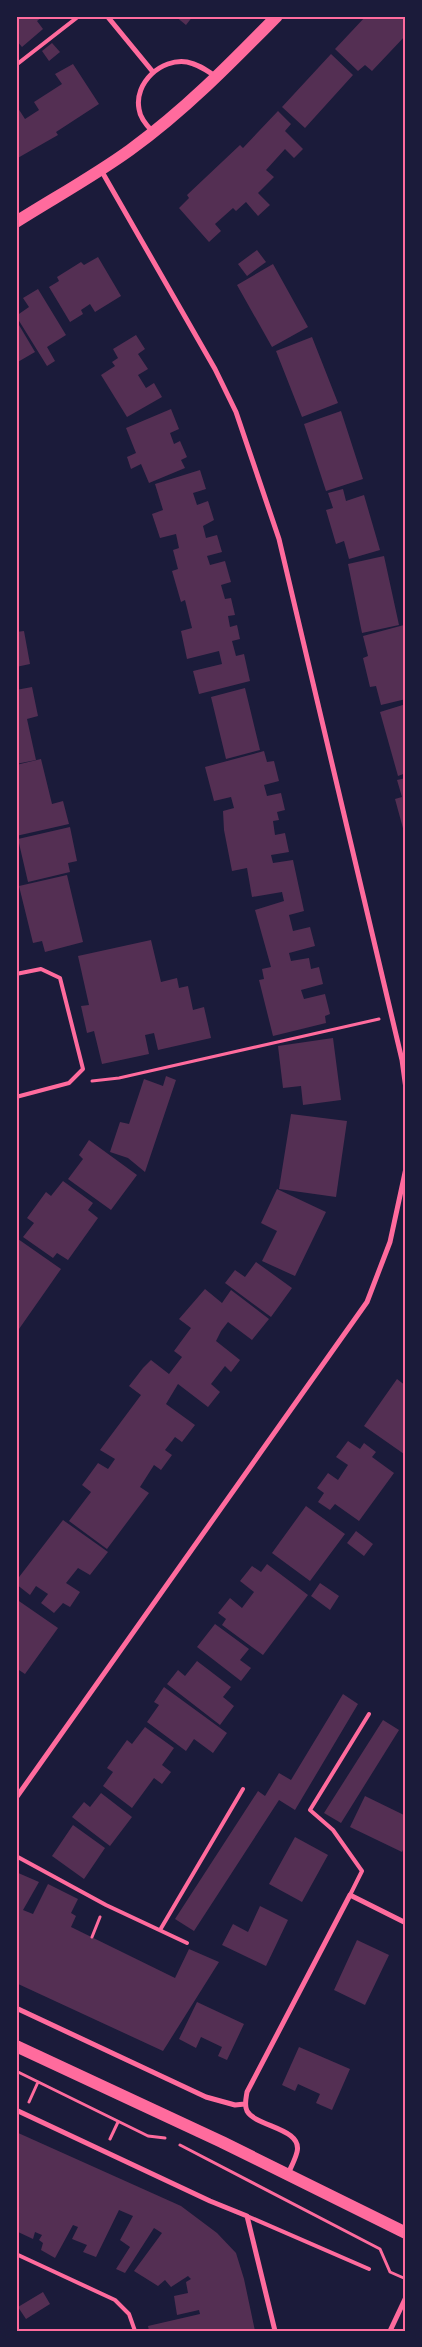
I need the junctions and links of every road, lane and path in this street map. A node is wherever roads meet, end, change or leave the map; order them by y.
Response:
1 (79, 16) edge
2 (107, 16) edge
3 (277, 16) edge
4 (16, 65) edge
5 (153, 72) junction
6 (217, 78) junction
7 (153, 133) junction
8 (101, 169) junction
9 (16, 222) edge
10 (16, 974) edge
11 (391, 1017) junction
12 (69, 1083) junction
13 (406, 1089) edge
14 (16, 1097) edge
15 (406, 1168) edge
16 (370, 1714) dead end
17 (243, 1789) dead end
18 (16, 1798) edge
19 (16, 1856) edge
20 (350, 1896) junction
21 (106, 1905) junction
22 (406, 1923) edge
23 (160, 1930) junction
24 (92, 1937) dead end
25 (188, 1943) dead end
26 (16, 2008) edge
27 (16, 2046) edge
28 (16, 2071) edge
29 (38, 2082) junction
30 (245, 2104) junction
31 (16, 2110) edge
32 (24, 2114) junction
33 (288, 2175) junction
34 (247, 2216) junction
35 (406, 2233) edge
36 (16, 2254) edge
37 (369, 2269) dead end
38 (406, 2279) edge
39 (406, 2297) edge
40 (135, 2331) edge
41 (275, 2331) edge
42 (390, 2331) edge

1 - 4 lane
2 - 5 street
3 - 6 main road
5 - 6 street
5 - 7 street
6 - 7 main road
7 - 8 main road
8 - 9 main road
8 - 11 street
10 - 12 lane
11 - 12 path
11 - 13 street
12 - 14 lane
15 - 18 street
16 - 20 lane
17 - 23 lane
19 - 21 lane
20 - 22 street
20 - 30 street
21 - 23 lane
21 - 24 path
23 - 25 lane
26 - 30 street
27 - 33 main road
28 - 29 path
29 - 32 path
29 - 38 path
30 - 33 street
31 - 32 street
32 - 34 street
33 - 35 main road
34 - 37 lane
34 - 41 street
36 - 40 lane
39 - 42 street

